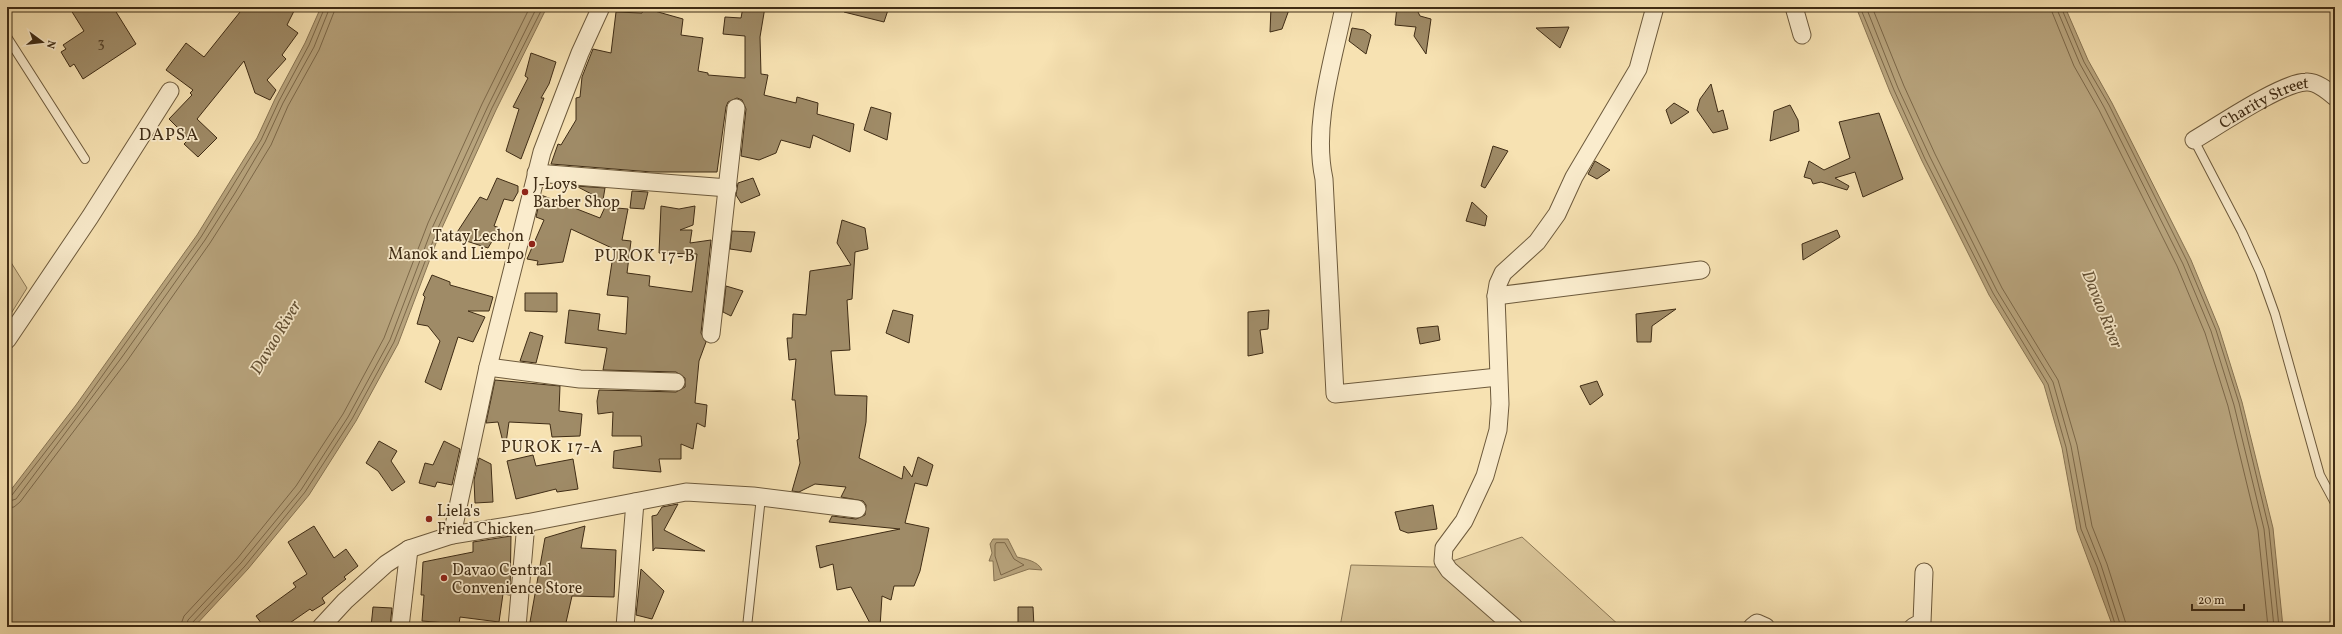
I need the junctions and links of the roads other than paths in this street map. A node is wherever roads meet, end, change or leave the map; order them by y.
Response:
1 (601, 7) edge
2 (1344, 7) edge
3 (1655, 7) edge
4 (1794, 7) edge
5 (1802, 35) dead end
6 (7, 37) edge
7 (170, 91) dead end
8 (2335, 97) edge
9 (736, 108) dead end
10 (2194, 140) joint
11 (85, 159) dead end
12 (536, 174) junction
13 (728, 188) junction
14 (1701, 270) dead end
15 (1496, 296) junction
16 (711, 334) dead end
17 (7, 340) edge
18 (488, 367) junction
19 (1498, 377) junction
20 (676, 382) dead end
21 (761, 497) junction
22 (635, 502) junction
23 (2335, 503) edge
24 (857, 509) dead end
25 (526, 523) junction
26 (452, 535) junction
27 (409, 549) junction
28 (1924, 572) dead end
29 (321, 627) edge
30 (400, 627) edge
31 (516, 627) edge
32 (625, 627) edge
33 (747, 627) edge
34 (1514, 627) edge
35 (1752, 627) edge
36 (1766, 627) edge
37 (1913, 627) edge

1 - 12 street
2 - 19 street
3 - 15 street
4 - 5 street
6 - 11 lane
7 - 17 street
8 - 10 street, Charity Street
9 - 13 street
10 - 23 lane
12 - 13 street
12 - 18 street
13 - 16 street
14 - 15 street
15 - 19 street
18 - 20 street
18 - 26 street
19 - 34 street
21 - 22 street
21 - 24 street
21 - 33 lane
22 - 25 street
22 - 32 street
25 - 26 street
25 - 31 street
26 - 27 street
27 - 29 street
27 - 30 street
28 - 37 street
35 - 36 street

